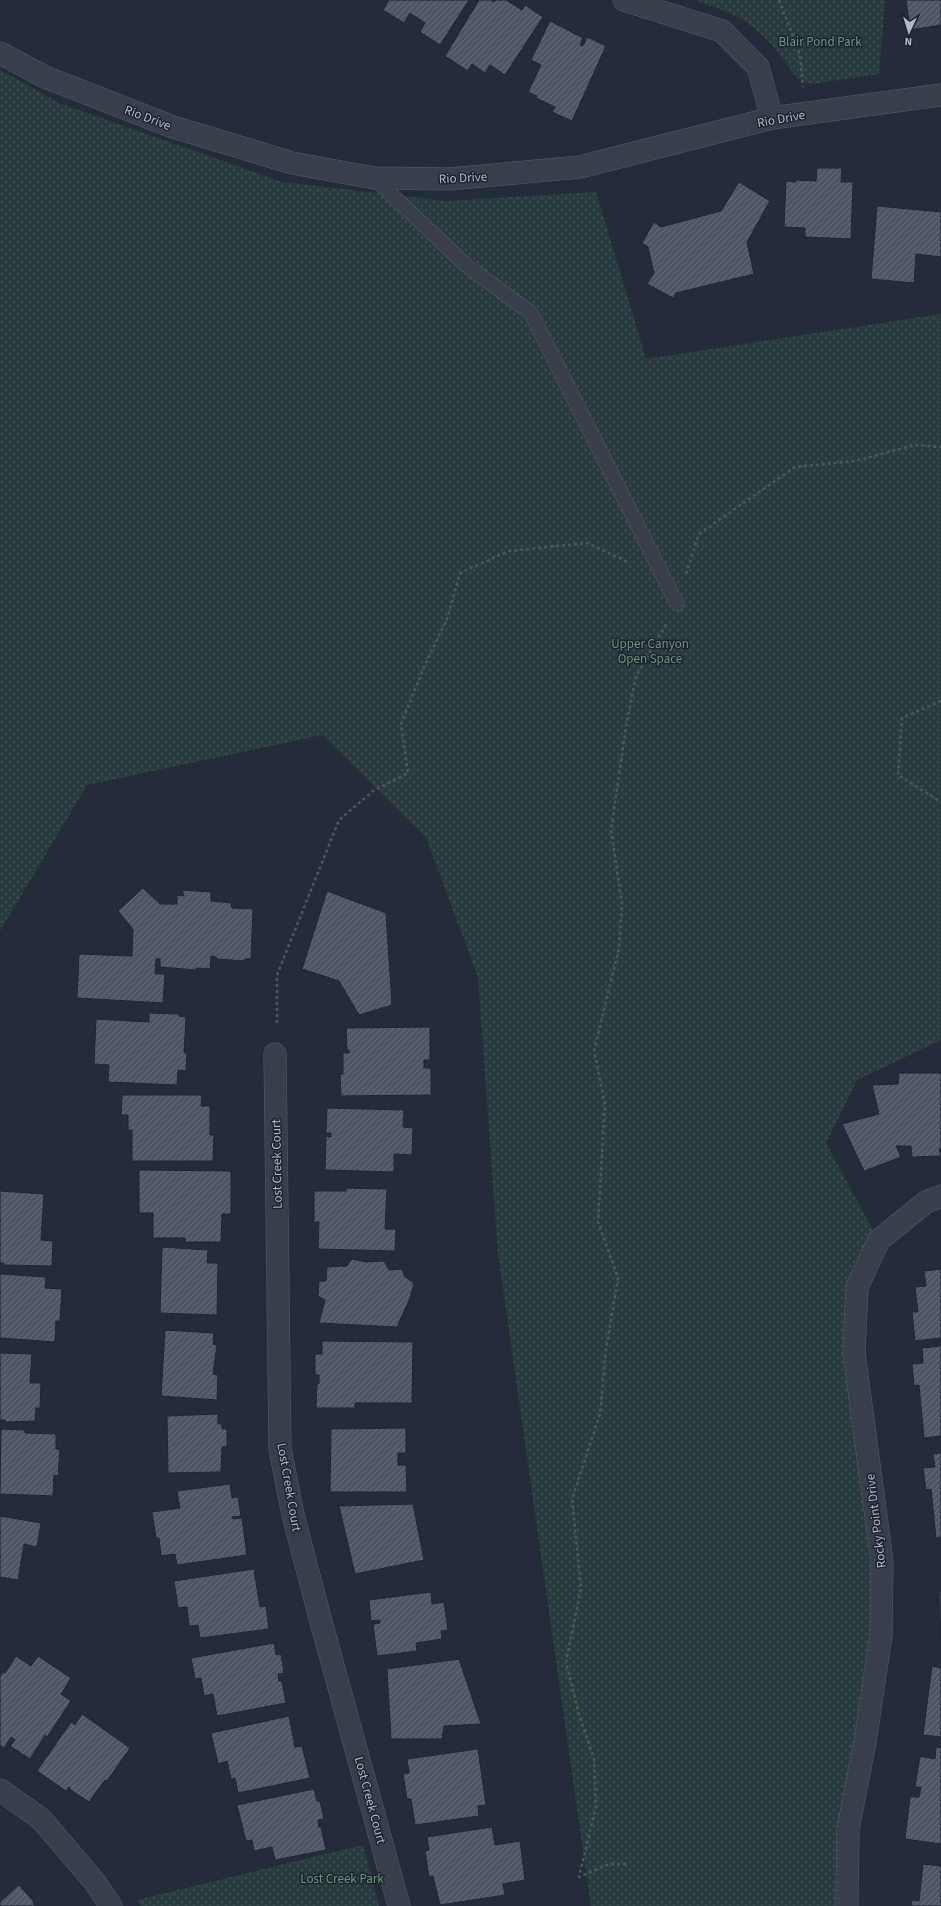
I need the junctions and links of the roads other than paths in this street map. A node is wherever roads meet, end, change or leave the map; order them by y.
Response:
1 (624, 0) edge
2 (0, 53) edge
3 (941, 95) edge
4 (772, 118) junction
5 (374, 178) junction
6 (677, 604) road end
7 (275, 1054) dead end
8 (941, 1196) edge
9 (0, 1790) edge
10 (111, 1906) edge
11 (399, 1906) edge
12 (847, 1906) edge

1 - 4 street
2 - 5 street, Rio Drive
3 - 4 street, Rio Drive
4 - 5 street, Rio Drive
5 - 6 lane
7 - 11 street, Lost Creek Court
8 - 12 street, Rocky Point Drive
9 - 10 street

